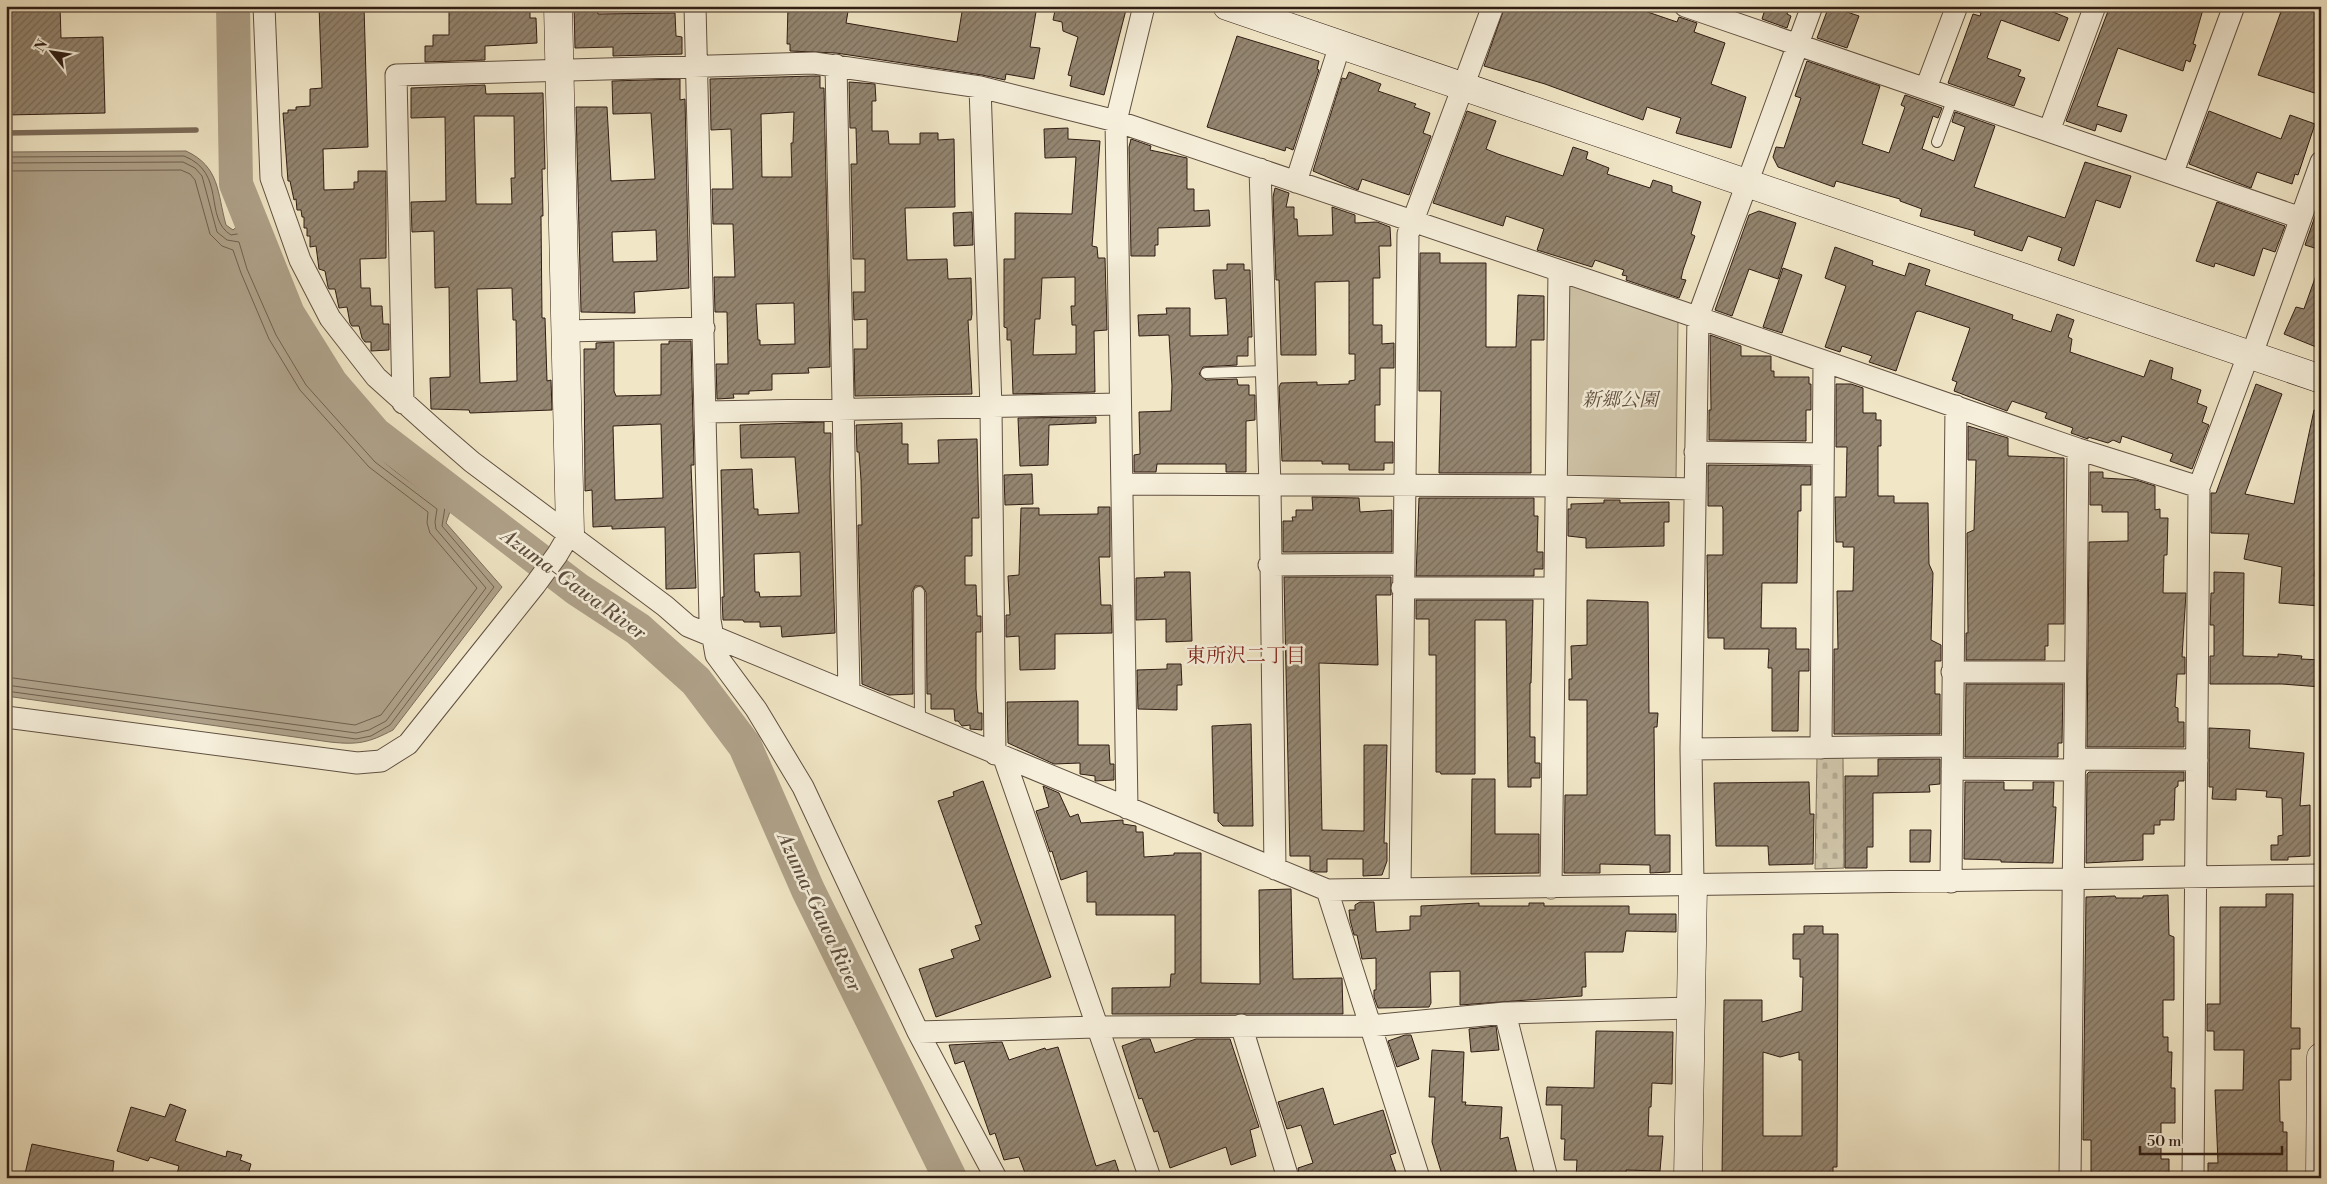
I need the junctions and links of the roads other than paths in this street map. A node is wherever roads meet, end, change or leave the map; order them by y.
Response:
1 (264, 6) edge
2 (558, 6) edge
3 (695, 6) edge
4 (1144, 6) edge
5 (1228, 6) edge
6 (1493, 6) edge
7 (1685, 6) edge
8 (1812, 6) edge
9 (1957, 6) edge
10 (2095, 6) edge
11 (2234, 6) edge
12 (1340, 45) junction
13 (1798, 45) junction
14 (836, 65) junction
15 (697, 66) junction
16 (560, 69) junction
17 (1464, 86) junction
18 (980, 87) junction
19 (1926, 88) junction
20 (1953, 98) junction
21 (1116, 121) junction
22 (2050, 131) junction
23 (1937, 142) dead end
24 (2321, 162) edge
25 (1260, 169) junction
26 (2173, 172) junction
27 (1296, 182) junction
28 (1746, 184) junction
29 (2301, 218) junction
30 (1412, 221) junction
31 (1559, 271) junction
32 (1698, 318) junction
33 (704, 328) junction
34 (565, 331) junction
35 (2250, 354) junction
36 (1824, 362) junction
37 (1266, 371) junction
38 (1206, 373) dead end
39 (2321, 379) edge
40 (403, 403) junction
41 (1120, 404) junction
42 (1956, 406) junction
43 (991, 408) junction
44 (842, 410) junction
45 (706, 412) junction
46 (2078, 449) junction
47 (1695, 452) junction
48 (1823, 454) junction
49 (1123, 484) junction
50 (1405, 485) junction
51 (1270, 486) junction
52 (1556, 486) junction
53 (2199, 487) junction
54 (1694, 489) junction
55 (564, 544) junction
56 (1402, 564) junction
57 (1269, 565) junction
58 (1402, 588) junction
59 (1554, 588) junction
60 (918, 592) dead end
61 (713, 637) junction
62 (1952, 672) junction
63 (2075, 672) junction
64 (849, 692) junction
65 (6, 717) edge
66 (920, 722) junction
67 (1951, 746) junction
68 (1821, 748) junction
69 (1691, 749) junction
70 (999, 756) junction
71 (2197, 760) junction
72 (2075, 764) junction
73 (1952, 769) junction
74 (1127, 808) junction
75 (1275, 870) junction
76 (2321, 875) edge
77 (2195, 877) junction
78 (2072, 879) junction
79 (1951, 882) junction
80 (1693, 885) junction
81 (1552, 888) junction
82 (1400, 889) junction
83 (1327, 890) junction
84 (1691, 1008) junction
85 (1505, 1013) junction
86 (1241, 1026) junction
87 (1370, 1026) junction
88 (1096, 1027) junction
89 (918, 1032) junction
90 (2321, 1057) edge
91 (996, 1178) edge
92 (1150, 1178) edge
93 (1288, 1178) edge
94 (1419, 1178) edge
95 (1547, 1178) edge
96 (1688, 1178) edge
97 (2070, 1178) edge
98 (2194, 1178) edge
99 (2320, 1178) edge

1 - 40 street
2 - 16 street
3 - 15 street
4 - 21 street
5 - 12 street
6 - 17 street
7 - 13 street
8 - 13 street
9 - 19 street
10 - 22 street
11 - 26 street
12 - 17 street
12 - 27 street
13 - 19 street
13 - 28 street
14 - 15 street
14 - 18 street
14 - 44 street
15 - 16 street
15 - 33 street
16 - 34 street
16 - 40 street
17 - 28 street
17 - 30 street
18 - 21 street
18 - 43 street
19 - 20 street
20 - 22 street
20 - 23 lane
21 - 25 street
21 - 41 street
22 - 26 street
24 - 29 street
25 - 27 street
25 - 37 street
26 - 29 street
27 - 30 street
28 - 32 street
28 - 35 street
29 - 35 street
30 - 31 street
30 - 50 street
31 - 32 street
31 - 52 street
32 - 36 street
32 - 47 street
33 - 34 street
33 - 45 street
34 - 55 street
35 - 39 street
35 - 53 street
36 - 42 street
36 - 48 street
37 - 38 lane
37 - 51 street
40 - 55 street
41 - 43 street
41 - 49 street
42 - 46 street
42 - 62 street
43 - 44 street
43 - 70 street
44 - 45 street
44 - 64 street
45 - 61 street
46 - 53 street
46 - 63 street
47 - 48 street
47 - 54 street
48 - 68 street
49 - 51 street
49 - 74 street
50 - 51 street
50 - 52 street
50 - 56 street
51 - 57 street
52 - 54 street
52 - 59 street
53 - 71 street
54 - 69 street
55 - 61 street
55 - 65 street
56 - 57 street
56 - 58 street
57 - 75 street
58 - 59 street
58 - 82 street
59 - 81 street
60 - 66 lane
61 - 64 street
61 - 89 street
62 - 63 street
62 - 67 street
63 - 72 street
64 - 66 street
66 - 70 street
67 - 68 street
67 - 73 street
68 - 69 street
69 - 80 street
70 - 74 street
70 - 88 street
71 - 72 street
71 - 77 street
72 - 73 street
72 - 78 street
73 - 79 street
74 - 75 street
75 - 83 street
76 - 77 street
77 - 78 street
77 - 98 street
78 - 79 street
78 - 97 street
79 - 80 street
80 - 81 street
80 - 84 street
81 - 82 street
82 - 83 street
83 - 87 street
84 - 85 street
84 - 96 street
85 - 87 street
85 - 95 street
86 - 87 street
86 - 88 street
86 - 93 street
87 - 94 street
88 - 89 street
88 - 92 street
89 - 91 street
90 - 99 street

